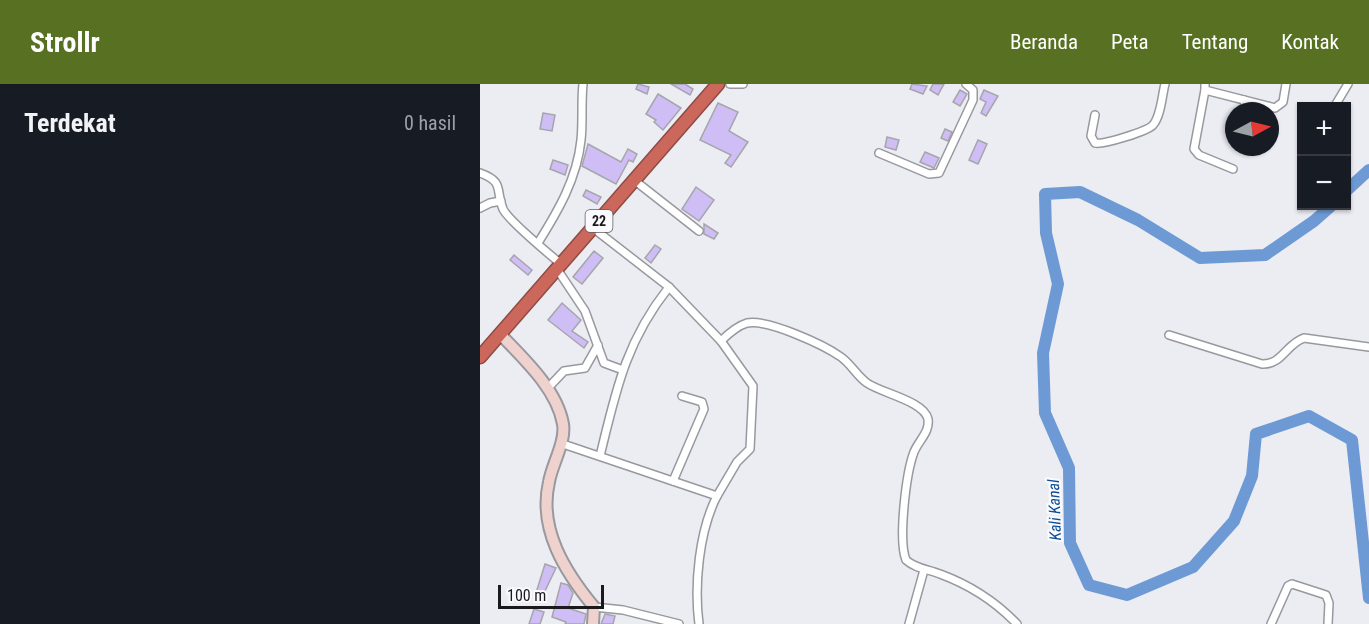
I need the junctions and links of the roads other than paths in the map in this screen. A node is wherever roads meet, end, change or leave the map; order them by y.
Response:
1 (583, 84) edge
2 (718, 84) edge
3 (730, 84) edge
4 (743, 84) edge
5 (966, 84) edge
6 (1165, 84) edge
7 (1286, 84) edge
8 (1348, 84) edge
9 (1205, 87) edge
10 (1244, 100) joint
11 (1337, 102) edge
12 (1095, 115) dead end
13 (879, 153) dead end
14 (1233, 169) dead end
15 (480, 173) edge
16 (634, 180) junction
17 (501, 201) junction
18 (480, 208) edge
19 (593, 228) junction
20 (699, 231) dead end
21 (538, 243) junction
22 (559, 266) junction
23 (669, 287) junction
24 (500, 334) junction
25 (1168, 335) dead end
26 (721, 341) junction
27 (598, 345) junction
28 (1369, 346) edge
29 (480, 357) edge
30 (623, 370) junction
31 (547, 389) junction
32 (682, 396) dead end
33 (560, 443) junction
34 (600, 456) junction
35 (673, 481) junction
36 (717, 496) junction
37 (924, 570) junction
38 (594, 607) junction
39 (593, 624) edge
40 (679, 624) edge
41 (699, 624) edge
42 (909, 624) edge
43 (1017, 624) edge
44 (1271, 624) edge
45 (1328, 624) edge

1 - 21 street
2 - 16 highway, 22
3 - 4 street
5 - 13 street
6 - 12 street
7 - 10 street
8 - 11 street
9 - 10 street
9 - 14 street
15 - 17 street
16 - 19 highway, 22
16 - 20 street
17 - 18 street
17 - 21 street
19 - 22 highway, 22
19 - 23 street
21 - 22 street
22 - 24 highway, 22
22 - 27 street
23 - 26 street
23 - 30 street
24 - 29 highway, 22
24 - 31 street
25 - 28 street
26 - 36 street
26 - 37 street
27 - 30 street
27 - 31 street
30 - 34 street
31 - 33 street
32 - 35 street
33 - 34 street
33 - 38 street
34 - 35 street
35 - 36 street
36 - 41 street
37 - 42 street
37 - 43 street
38 - 39 street
38 - 40 street
44 - 45 street

